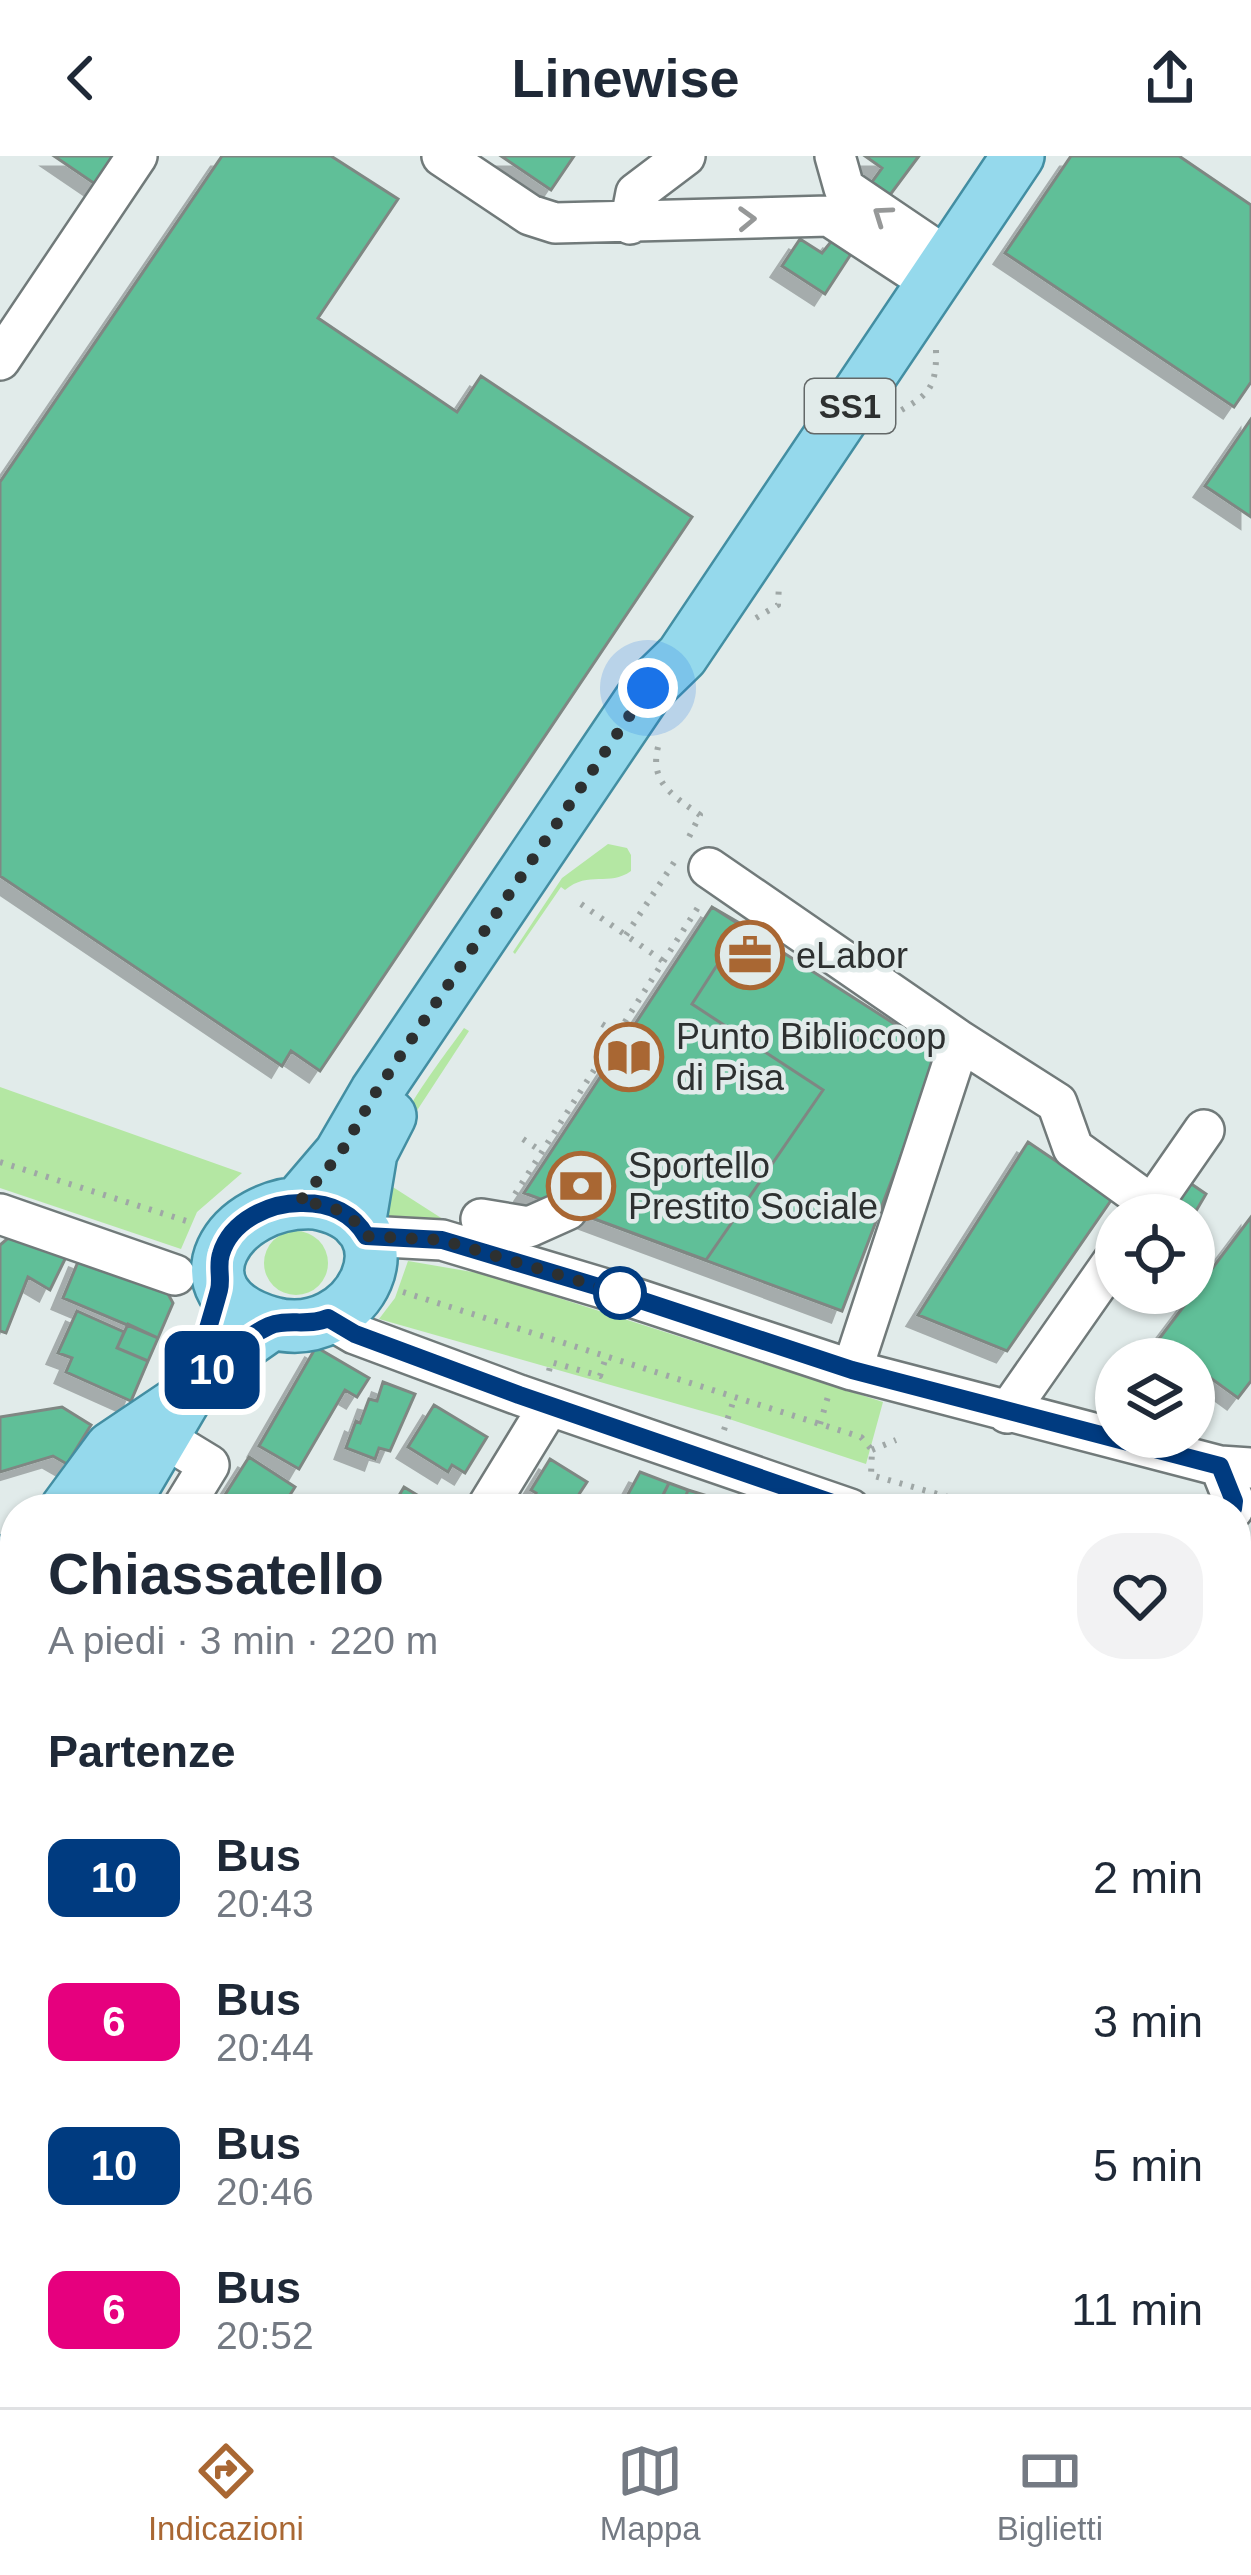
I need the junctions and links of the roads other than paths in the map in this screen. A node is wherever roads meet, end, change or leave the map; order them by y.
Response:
1 (136, 156) edge
2 (442, 156) edge
3 (685, 156) edge
4 (835, 156) edge
5 (1018, 156) edge
6 (630, 224) junction
7 (940, 292) junction
8 (0, 360) edge
9 (682, 656) junction
10 (704, 864) road end
11 (960, 1041) junction
12 (1204, 1130) dead end
13 (1095, 1132) dead end
14 (1144, 1194) edge
15 (1149, 1194) edge
16 (1160, 1194) edge
17 (299, 1202) junction
18 (567, 1210) dead end
19 (3, 1220) edge
20 (483, 1224) junction
21 (363, 1230) junction
22 (198, 1280) junction
23 (1095, 1287) edge
24 (328, 1318) junction
25 (274, 1323) junction
26 (852, 1370) junction
27 (548, 1390) junction
28 (179, 1409) junction
29 (1006, 1413) junction
30 (1236, 1467) edge
31 (860, 1492) edge
32 (78, 1494) edge
33 (128, 1494) edge
34 (191, 1494) edge
35 (494, 1494) edge

1 - 8 street
2 - 6 street
3 - 6 street
7 -> 4 street
5 - 7 main road, SS1
6 -> 7 street
7 - 9 main road, SS1
9 - 17 main road
9 - 21 main road
10 - 11 street
11 - 14 street
11 - 26 street
12 - 16 street
13 - 15 street
17 - 21 main road
17 - 22 main road
18 - 20 street
19 - 22 street
20 - 21 street
20 - 26 street
21 - 24 main road
22 - 25 main road
22 - 28 main road
23 - 29 street
24 - 25 main road
24 - 27 street
25 - 28 main road
26 - 29 street
27 - 31 street
27 - 35 street
28 - 32 main road
28 - 33 main road
28 - 34 street
29 - 30 street

